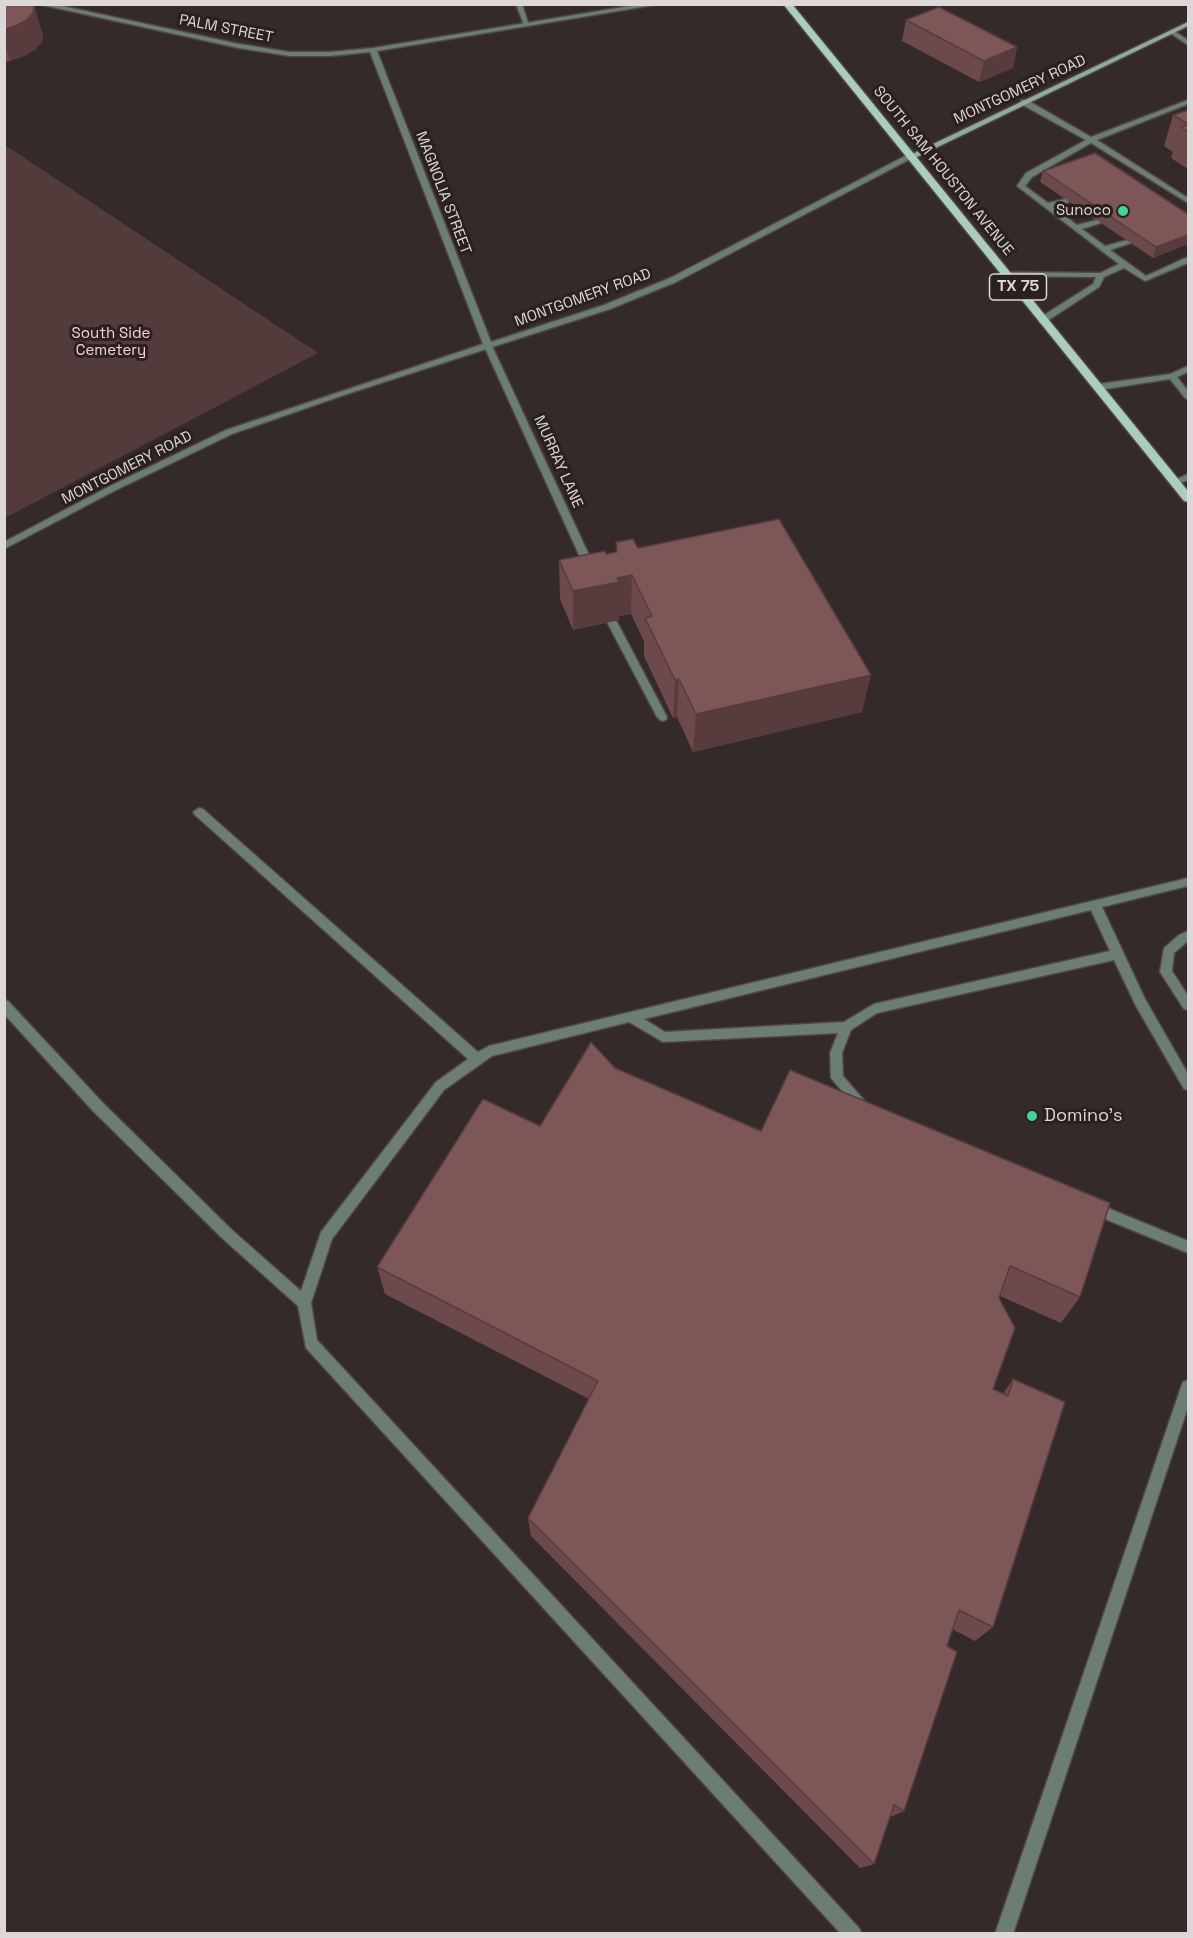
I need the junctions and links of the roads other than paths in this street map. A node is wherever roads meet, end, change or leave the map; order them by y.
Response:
1 (41, 4) edge
2 (519, 4) edge
3 (657, 4) edge
4 (787, 4) edge
5 (1188, 24) edge
6 (528, 25) junction
7 (1172, 32) junction
8 (1188, 43) edge
9 (373, 50) junction
10 (1024, 102) junction
11 (1188, 102) edge
12 (1091, 140) junction
13 (912, 156) junction
14 (1066, 200) edge
15 (1188, 201) edge
16 (1047, 206) junction
17 (1098, 221) edge
18 (1076, 228) junction
19 (1128, 241) edge
20 (1105, 249) junction
21 (1188, 260) edge
22 (1125, 265) junction
23 (1007, 274) junction
24 (1101, 275) junction
25 (1044, 319) junction
26 (488, 346) junction
27 (1188, 369) edge
28 (1172, 376) junction
29 (1098, 387) junction
30 (1188, 396) edge
31 (1188, 477) edge
32 (1176, 482) junction
33 (1188, 498) edge
34 (4, 546) edge
35 (595, 580) edge
36 (612, 622) edge
37 (662, 717) dead end
38 (199, 812) dead end
39 (1188, 882) edge
40 (1095, 905) junction
41 (1188, 936) edge
42 (1118, 954) junction
43 (4, 1005) edge
44 (1188, 1005) edge
45 (631, 1017) junction
46 (846, 1027) junction
47 (477, 1059) junction
48 (1188, 1085) edge
49 (871, 1110) edge
50 (1083, 1204) edge
51 (1188, 1247) edge
52 (304, 1303) junction
53 (1188, 1387) edge
54 (853, 1934) edge
55 (1004, 1934) edge

1 - 9 street, PALM STREET
2 - 6 street
3 - 6 street, PALM STREET
4 - 13 main road, SOUTH SAM HOUSTON AVENUE / TX 75
5 - 7 main road, MONTGOMERY ROAD
6 - 9 street, PALM STREET
7 - 8 street
7 - 10 main road, MONTGOMERY ROAD
9 - 26 street, MAGNOLIA STREET
10 - 12 street
10 - 13 main road, MONTGOMERY ROAD
11 - 12 street
12 - 15 street
12 - 16 street
13 - 23 main road, SOUTH SAM HOUSTON AVENUE / TX 75
13 - 26 street, MONTGOMERY ROAD
14 - 16 street
16 - 18 street
17 - 18 street
18 - 20 street
19 - 20 street
20 - 22 street
21 - 22 street
22 - 24 street
23 - 24 street
23 - 25 main road, SOUTH SAM HOUSTON AVENUE / TX 75
24 - 25 street
25 - 29 main road, SOUTH SAM HOUSTON AVENUE / TX 75
26 - 34 street, MONTGOMERY ROAD
26 - 35 street, MURRAY LANE
27 - 28 street
28 - 29 street
28 - 30 street
29 - 32 main road, SOUTH SAM HOUSTON AVENUE / TX 75
31 - 32 street
32 - 33 main road, SOUTH SAM HOUSTON AVENUE / TX 75
36 - 37 street
38 - 47 street
39 - 40 street
40 - 42 street
40 - 45 street
41 - 44 street
42 - 46 street
42 - 48 street
43 - 52 street
45 - 46 street
45 - 47 street
46 - 49 street
47 - 52 street
50 - 51 street
52 - 54 street
53 - 55 street

